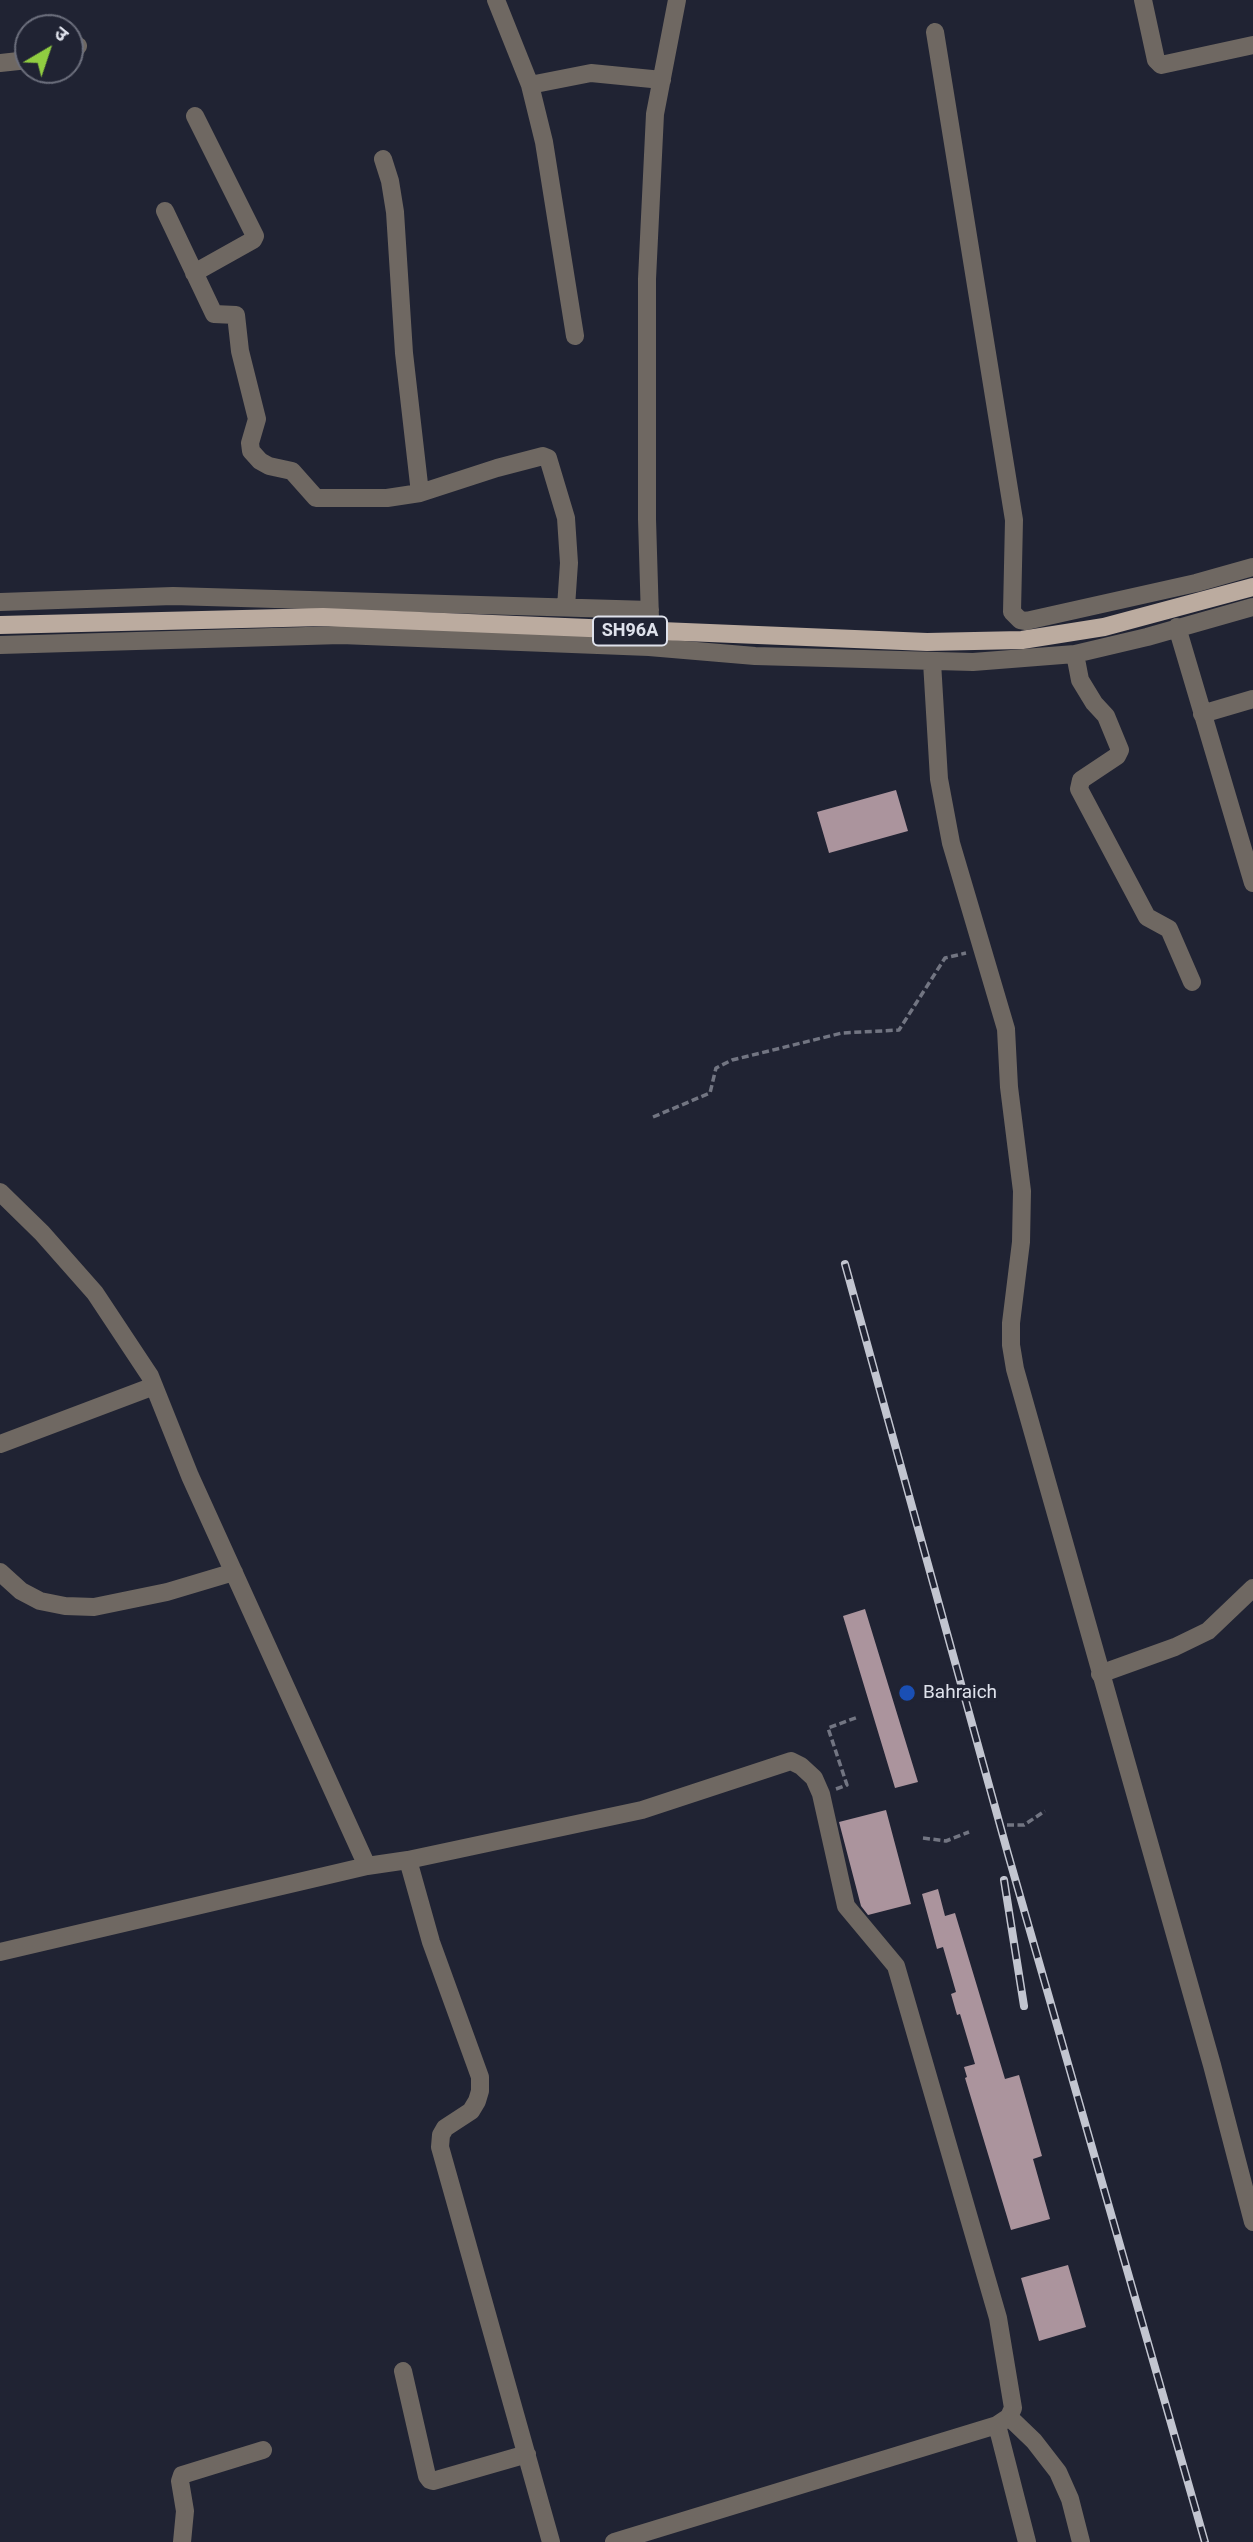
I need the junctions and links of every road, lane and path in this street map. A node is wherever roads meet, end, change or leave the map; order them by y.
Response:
1 (496, 0) edge
2 (677, 0) edge
3 (1143, 0) edge
4 (935, 32) dead end
5 (1253, 45) edge
6 (662, 80) junction
7 (530, 85) junction
8 (195, 116) dead end
9 (383, 159) dead end
10 (165, 211) dead end
11 (194, 273) junction
12 (575, 336) dead end
13 (420, 493) junction
14 (1253, 567) edge
15 (1253, 587) edge
16 (0, 602) edge
17 (566, 607) junction
18 (1253, 607) edge
19 (650, 610) junction
20 (0, 625) edge
21 (1177, 628) junction
22 (0, 645) edge
23 (649, 647) junction
24 (1075, 654) junction
25 (932, 662) junction
26 (1253, 699) edge
27 (1202, 714) junction
28 (1253, 883) edge
29 (984, 950) junction
30 (1192, 982) dead end
31 (653, 1117) dead end
32 (0, 1192) edge
33 (154, 1386) junction
34 (0, 1444) edge
35 (0, 1572) edge
36 (234, 1572) junction
37 (1253, 1588) edge
38 (1100, 1674) junction
39 (858, 1717) dead end
40 (821, 1794) junction
41 (1045, 1811) dead end
42 (1007, 1825) dead end
43 (969, 1832) dead end
44 (923, 1838) dead end
45 (408, 1860) junction
46 (367, 1866) junction
47 (0, 1952) edge
48 (1253, 2222) edge
49 (402, 2371) dead end
50 (1002, 2421) junction
51 (263, 2450) dead end
52 (527, 2454) junction
53 (182, 2542) edge
54 (551, 2542) edge
55 (614, 2542) edge
56 (1027, 2542) edge
57 (1081, 2542) edge

1 - 7 street
2 - 6 street
3 - 5 street
4 - 14 street
6 - 7 street
6 - 19 street
7 - 12 street
8 - 11 street
9 - 13 street
10 - 11 street
11 - 13 street
13 - 17 street
15 - 20 main road, SH96A, bridge
16 - 17 street
17 - 19 street
18 - 21 street
19 - 23 street
21 - 24 street
21 - 27 street
22 - 23 street
23 - 25 street
24 - 25 street
24 - 30 street
25 - 29 street
26 - 27 street
27 - 28 street
29 - 31 path
29 - 38 street
32 - 33 street
33 - 34 street
33 - 36 street
35 - 36 street
36 - 46 street
37 - 38 street
38 - 48 street
39 - 40 path
40 - 45 street
40 - 50 street
41 - 42 path
43 - 44 path
45 - 46 street
45 - 52 street
46 - 47 street
49 - 52 street
50 - 55 street
50 - 56 street
50 - 57 street
51 - 53 street
52 - 54 street

